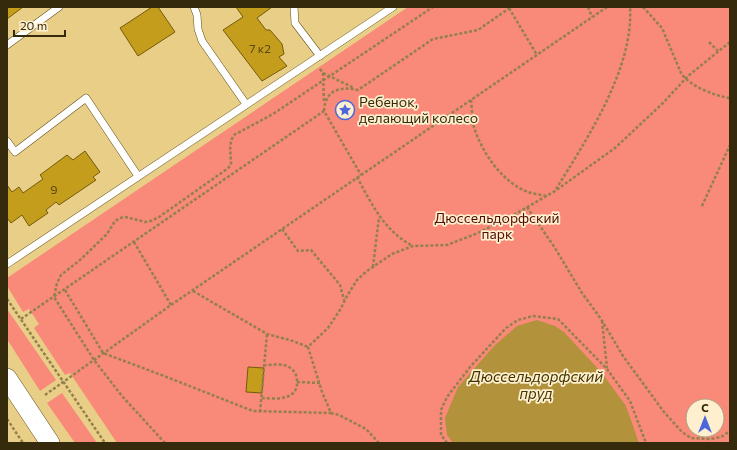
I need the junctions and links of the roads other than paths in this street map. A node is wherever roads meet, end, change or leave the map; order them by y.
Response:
1 (59, 7) edge
2 (194, 7) edge
3 (294, 7) edge
4 (393, 7) edge
5 (7, 45) edge
6 (317, 58) junction
7 (246, 104) junction
8 (7, 141) edge
9 (138, 176) junction
10 (7, 264) edge
11 (7, 378) edge
12 (50, 443) edge

1 - 5 lane
2 - 7 lane
3 - 6 lane
4 - 6 lane
6 - 7 lane
7 - 9 lane
8 - 9 lane
9 - 10 lane
11 - 12 street

